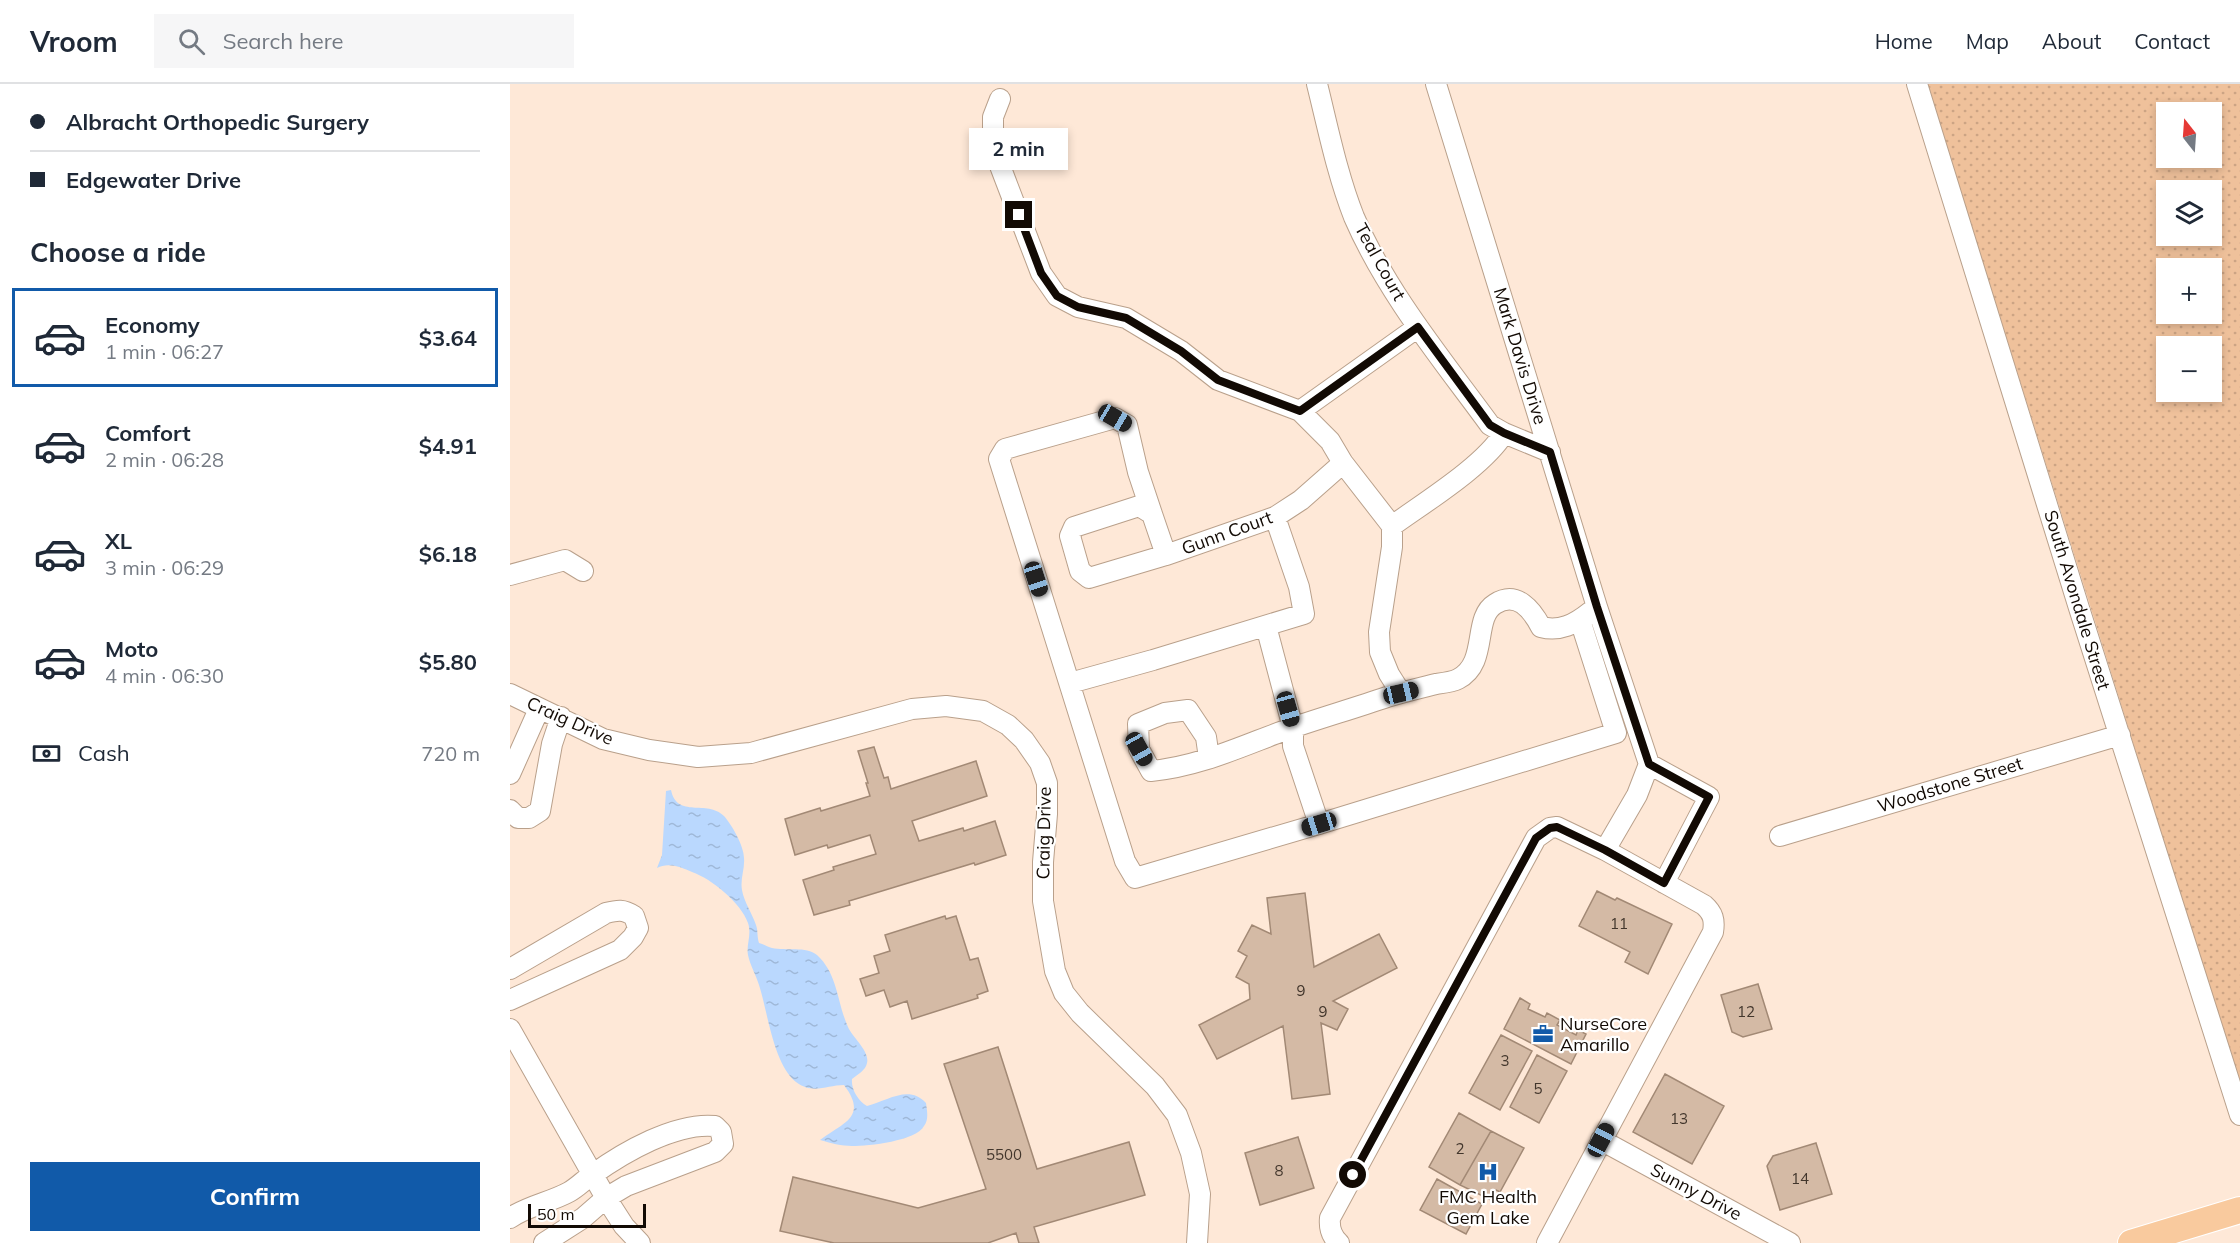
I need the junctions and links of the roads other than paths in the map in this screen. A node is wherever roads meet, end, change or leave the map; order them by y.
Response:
1 (1317, 84) edge
2 (1436, 84) edge
3 (1917, 84) edge
4 (1000, 99) dead end
5 (1418, 327) junction
6 (1300, 411) junction
7 (1504, 433) junction
8 (1550, 452) junction
9 (1343, 463) junction
10 (1152, 514) junction
11 (1275, 517) junction
12 (1392, 526) junction
13 (1166, 555) junction
14 (583, 572) dead end
15 (510, 575) edge
16 (1597, 607) junction
17 (1580, 620) junction
18 (1266, 626) junction
19 (1070, 683) junction
20 (1401, 693) junction
21 (510, 694) edge
22 (540, 709) junction
23 (561, 717) junction
24 (1293, 728) junction
25 (2120, 735) junction
26 (1209, 758) dead end
27 (1649, 764) junction
28 (510, 774) edge
29 (510, 810) edge
30 (1319, 824) junction
31 (1780, 836) dead end
32 (1605, 850) junction
33 (1664, 883) junction
34 (510, 969) edge
35 (510, 1000) edge
36 (510, 1029) edge
37 (2240, 1115) edge
38 (1601, 1140) junction
39 (592, 1174) junction
40 (606, 1198) junction
41 (2240, 1210) edge
42 (510, 1218) edge
43 (544, 1243) edge
44 (640, 1243) edge
45 (1197, 1243) edge
46 (1339, 1243) edge
47 (1547, 1243) edge
48 (1790, 1243) edge
49 (2131, 1243) edge

1 - 5 street, Teal Court
2 - 8 street, Mark Davis Drive
3 - 25 street, South Avondale Street
4 - 6 street
5 - 6 street
5 - 7 street, Teal Court
6 - 9 street
7 - 8 street, Teal Court
7 - 12 street
8 - 16 street, Mark Davis Drive
9 - 11 street, Gunn Court
9 - 12 street
10 - 13 street, Gunn Court
10 - 13 street, Gunn Court
10 - 19 street
11 - 13 street, Gunn Court
11 - 18 street
12 - 20 street
14 - 15 street
16 - 17 street
16 - 27 street, Mark Davis Drive
17 - 20 street
17 - 30 street
18 - 19 street
18 - 24 street
19 - 30 street
20 - 24 street
21 - 22 street, Craig Drive
22 - 23 street, Craig Drive
22 - 28 street
23 - 29 street
23 - 45 street, Craig Drive
24 - 26 street
24 - 30 street
25 - 31 street, Woodstone Street
25 - 37 street, South Avondale Street
27 - 32 street
27 - 33 street
32 - 33 street
32 - 46 street
33 - 38 street
34 - 35 street
36 - 39 street
38 - 47 street
38 - 48 street, Sunny Drive
39 - 40 street
39 - 40 street
39 - 42 street
40 - 43 street
40 - 44 street
41 - 49 main road

